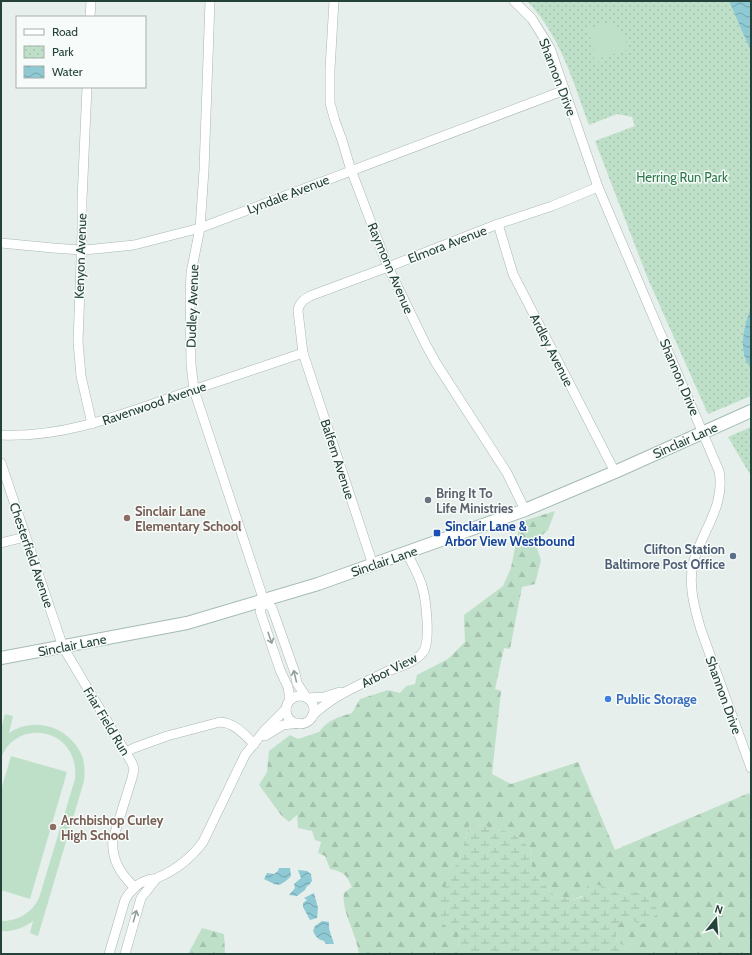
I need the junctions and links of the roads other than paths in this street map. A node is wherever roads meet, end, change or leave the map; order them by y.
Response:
1 (90, 1) edge
2 (210, 1) edge
3 (334, 1) edge
4 (514, 1) edge
5 (90, 16) edge
6 (87, 88) edge
7 (565, 90) junction
8 (351, 170) junction
9 (598, 187) junction
10 (498, 224) junction
11 (200, 228) junction
12 (1, 243) edge
13 (81, 250) junction
14 (388, 267) junction
15 (303, 353) junction
16 (194, 390) junction
17 (750, 411) edge
18 (92, 424) junction
19 (703, 432) junction
20 (1, 435) edge
21 (1, 463) edge
22 (615, 472) junction
23 (525, 510) junction
24 (25, 537) junction
25 (1, 543) edge
26 (407, 553) junction
27 (374, 565) junction
28 (264, 601) junction
29 (63, 647) junction
30 (1, 658) edge
31 (348, 690) junction
32 (307, 698) junction
33 (288, 704) junction
34 (312, 716) junction
35 (298, 723) junction
36 (254, 744) junction
37 (126, 752) junction
38 (751, 768) edge
39 (156, 879) junction
40 (134, 888) junction
41 (109, 954) edge
42 (125, 954) edge

1 - 5 street
2 - 11 street, Dudley Avenue
3 - 8 street, Raymonn Avenue
4 - 7 street, Shannon Drive
6 - 13 street, Kenyon Avenue
7 - 8 street, Lyndale Avenue
7 - 9 street, Shannon Drive
8 - 11 street, Lyndale Avenue
8 - 14 street, Raymonn Avenue
9 - 10 street, Elmora Avenue
9 - 19 street, Shannon Drive
10 - 14 street, Elmora Avenue
10 - 22 street, Ardley Avenue
11 - 13 street, Lyndale Avenue
11 - 16 street, Dudley Avenue
12 - 13 street, Lyndale Avenue
13 - 18 street, Kenyon Avenue
14 - 15 street, Elmora Avenue
14 - 23 street, Raymonn Avenue
15 - 16 street, Ravenwood Avenue
15 - 27 street, Balfern Avenue
16 - 18 street, Ravenwood Avenue
16 - 28 street, Dudley Avenue
17 - 19 main road, Sinclair Lane
18 - 20 street, Ravenwood Avenue
19 - 22 main road, Sinclair Lane
19 - 38 street, Shannon Drive
21 - 24 street, Chesterfield Avenue
22 - 23 main road, Sinclair Lane
23 - 26 main road, Sinclair Lane
24 - 25 street
24 - 29 street, Chesterfield Avenue
26 - 27 main road, Sinclair Lane
26 - 31 street, Arbor View
27 - 28 main road, Sinclair Lane
28 - 29 main road, Sinclair Lane
32 -> 28 street
28 -> 33 street
29 - 30 main road, Sinclair Lane
29 - 37 street, Friar Field Run
31 - 32 street, Arbor View
31 - 34 street, Arbor View
32 - 33 street
32 - 34 street
33 - 35 street
33 - 36 street
34 - 35 street
35 - 36 street
36 - 37 street
36 - 39 street
37 - 40 street, Friar Field Run
39 - 40 street
42 -> 39 street
40 - 41 street

